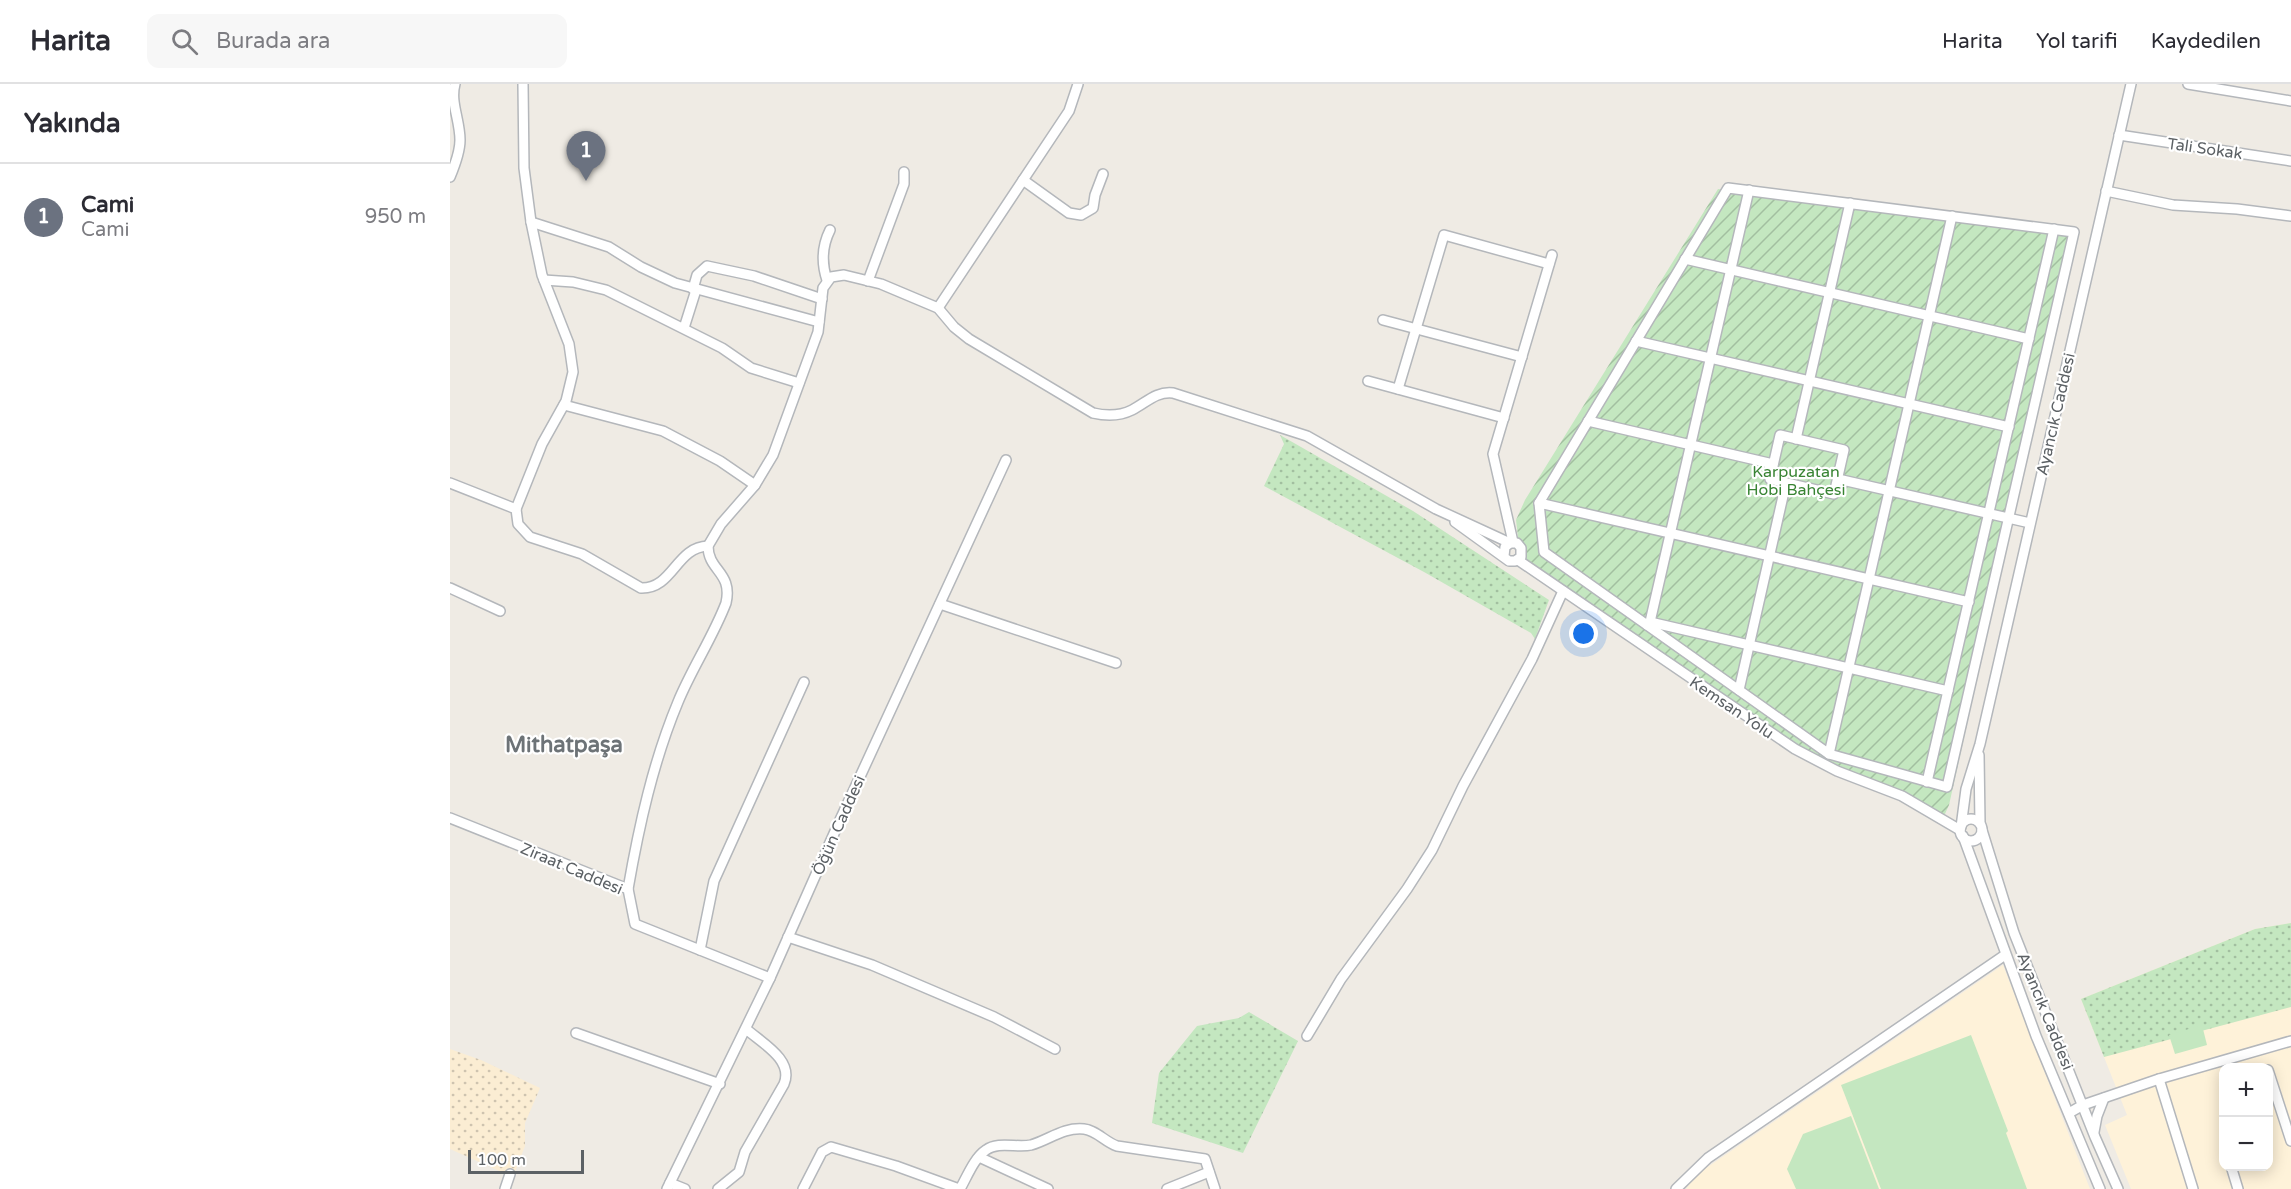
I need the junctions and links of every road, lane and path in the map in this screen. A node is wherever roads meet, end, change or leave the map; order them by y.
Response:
1 (455, 84) edge
2 (523, 84) edge
3 (1078, 84) edge
4 (2132, 84) edge
5 (2188, 84) edge
6 (2291, 101) edge
7 (2119, 135) junction
8 (2291, 160) edge
9 (904, 172) dead end
10 (1103, 174) dead end
11 (450, 177) edge
12 (1023, 180) junction
13 (1749, 190) junction
14 (2106, 191) junction
15 (1850, 203) junction
16 (1952, 216) junction
17 (2291, 216) edge
18 (531, 222) junction
19 (2054, 229) junction
20 (830, 230) dead end
21 (1685, 259) junction
22 (1731, 270) junction
23 (2044, 274) junction
24 (2063, 278) junction
25 (544, 280) junction
26 (827, 280) junction
27 (868, 281) junction
28 (694, 289) junction
29 (1830, 293) junction
30 (822, 299) junction
31 (938, 308) junction
32 (1929, 316) junction
33 (1383, 320) dead end
34 (819, 322) junction
35 (684, 328) junction
36 (1416, 329) junction
37 (2029, 339) junction
38 (1636, 341) junction
39 (1522, 357) junction
40 (1710, 358) junction
41 (2022, 368) junction
42 (2042, 373) junction
43 (1368, 381) dead end
44 (1809, 381) junction
45 (799, 383) junction
46 (1398, 389) junction
47 (1909, 404) junction
48 (564, 405) junction
49 (1504, 417) junction
50 (1588, 421) junction
51 (2008, 427) junction
52 (1796, 439) junction
53 (1690, 445) junction
54 (1006, 460) dead end
55 (1773, 464) junction
56 (1838, 479) junction
57 (450, 483) edge
58 (1786, 483) junction
59 (755, 485) junction
60 (1889, 491) junction
61 (1539, 503) junction
62 (516, 509) junction
63 (1436, 509) junction
64 (1989, 514) junction
65 (2008, 518) junction
66 (2030, 523) junction
67 (1670, 533) junction
68 (1512, 542) junction
69 (708, 546) junction
70 (1504, 556) junction
71 (1769, 556) junction
72 (1518, 560) junction
73 (1869, 579) junction
74 (450, 588) edge
75 (1563, 591) junction
76 (1968, 602) junction
77 (940, 604) junction
78 (500, 611) dead end
79 (1648, 623) junction
80 (1749, 645) junction
81 (1955, 662) junction
82 (1116, 663) dead end
83 (1974, 666) junction
84 (1849, 668) junction
85 (804, 682) dead end
86 (1739, 690) junction
87 (1948, 691) junction
88 (1980, 744) junction
89 (1829, 754) junction
90 (1927, 782) junction
91 (450, 818) edge
92 (1981, 826) junction
93 (1961, 831) junction
94 (628, 889) junction
95 (788, 938) junction
96 (700, 950) junction
97 (2005, 955) junction
98 (770, 978) junction
99 (746, 1029) junction
100 (576, 1033) dead end
101 (1307, 1036) dead end
102 (2291, 1041) edge
103 (1055, 1049) dead end
104 (2262, 1050) junction
105 (2266, 1063) edge
106 (2158, 1079) junction
107 (720, 1084) junction
108 (2273, 1085) edge
109 (2104, 1098) junction
110 (2083, 1105) junction
111 (2069, 1113) junction
112 (2094, 1134) junction
113 (2291, 1142) edge
114 (979, 1157) junction
115 (2232, 1171) edge
116 (1209, 1172) junction
117 (510, 1174) dead end
118 (669, 1186) edge
119 (505, 1189) edge
120 (684, 1189) edge
121 (718, 1189) edge
122 (803, 1189) edge
123 (959, 1189) edge
124 (1048, 1189) edge
125 (1167, 1189) edge
126 (1215, 1189) edge
127 (1676, 1189) edge
128 (2100, 1189) edge
129 (2118, 1189) edge
130 (2193, 1189) edge
131 (2238, 1189) edge

1 - 11 street
2 - 18 street
3 - 12 street
4 - 7 street, Ayancık Caddesi
5 - 6 street
7 - 8 street, Tali Sokak
7 - 14 street, Ayancık Caddesi
9 - 27 street
10 - 12 street
12 - 31 street
13 - 15 street
13 - 21 street
13 - 22 street
14 - 17 street
14 - 66 street, Ayancık Caddesi
15 - 16 street
15 - 29 street
16 - 19 street
16 - 32 street
18 - 25 street
18 - 28 street
19 - 23 street
19 - 24 street
20 - 26 street
21 - 22 street
21 - 38 street
22 - 29 street
22 - 40 street
23 - 24 street
23 - 37 street
24 - 42 street
25 - 35 street
25 - 48 street
26 - 27 street
26 - 30 street
27 - 31 street
28 - 30 street
28 - 34 street
28 - 35 street
29 - 32 street
29 - 44 street
30 - 34 street
31 - 63 street
32 - 37 street
32 - 47 street
33 - 36 street
34 - 45 street
35 - 45 street
36 - 39 street
36 - 39 street
36 - 46 street
37 - 41 street
38 - 40 street
38 - 50 street
39 - 49 street
40 - 44 street
40 - 53 street
41 - 42 street
41 - 51 street
42 - 65 street
43 - 46 street
44 - 47 street
44 - 52 street
45 - 59 street
46 - 49 street
47 - 51 street
47 - 60 street
48 - 59 street
48 - 62 street
49 - 68 street
50 - 53 street
50 - 61 street
51 - 64 street
52 - 55 street
52 - 56 street
53 - 55 street
53 - 67 street
54 - 77 street, Öğün Caddesi
55 - 58 street
56 - 58 street
56 - 60 street
57 - 62 street
58 - 71 street
59 - 69 street
60 - 64 street
60 - 73 street
61 - 67 street
61 - 79 street
62 - 69 street
63 - 68 street
63 - 70 street
64 - 65 street
64 - 76 street
65 - 66 street
65 - 83 street
66 - 88 street, Ayancık Caddesi
67 - 71 street
67 - 79 street
68 - 70 street
68 - 72 street
69 - 94 street
70 - 72 street
71 - 73 street
71 - 80 street
72 - 75 street, Kemsan Yolu
73 - 76 street
73 - 84 street
74 - 78 street
75 - 93 street, Kemsan Yolu
75 - 101 street
76 - 81 street
77 - 82 street
77 - 95 street, Öğün Caddesi
79 - 80 street
79 - 86 street
80 - 84 street
80 - 86 street
81 - 83 street
81 - 87 street
83 - 90 street
84 - 87 street
84 - 89 street
85 - 96 street
86 - 89 street
87 - 90 street
88 - 92 street, Ayancık Caddesi
88 - 93 street, Ayancık Caddesi
89 - 90 street
91 - 94 street, Ziraat Caddesi
92 - 93 street
92 - 93 street
92 - 110 street, Ayancık Caddesi
93 - 97 street, Ayancık Caddesi
94 - 96 street, Ziraat Caddesi
95 - 98 street, Öğün Caddesi
95 - 103 street
96 - 98 street, Ziraat Caddesi
97 - 111 street, Ayancık Caddesi
97 - 127 street
98 - 99 street, Öğün Caddesi
99 - 107 street, Öğün Caddesi
99 - 121 street
100 - 107 street
102 - 104 street
104 - 105 street
104 - 106 street
106 - 109 street
106 - 130 street
107 - 118 street, Öğün Caddesi
108 - 113 street
109 - 110 street
109 - 112 street
110 - 111 street
110 - 112 street, Ayancık Caddesi
111 - 128 street, Ayancık Caddesi
112 - 129 street, Ayancık Caddesi
114 - 116 street
114 - 123 street
114 - 124 street
115 - 131 street
116 - 125 street
116 - 126 street
117 - 119 street
118 - 120 street
122 - 123 street

